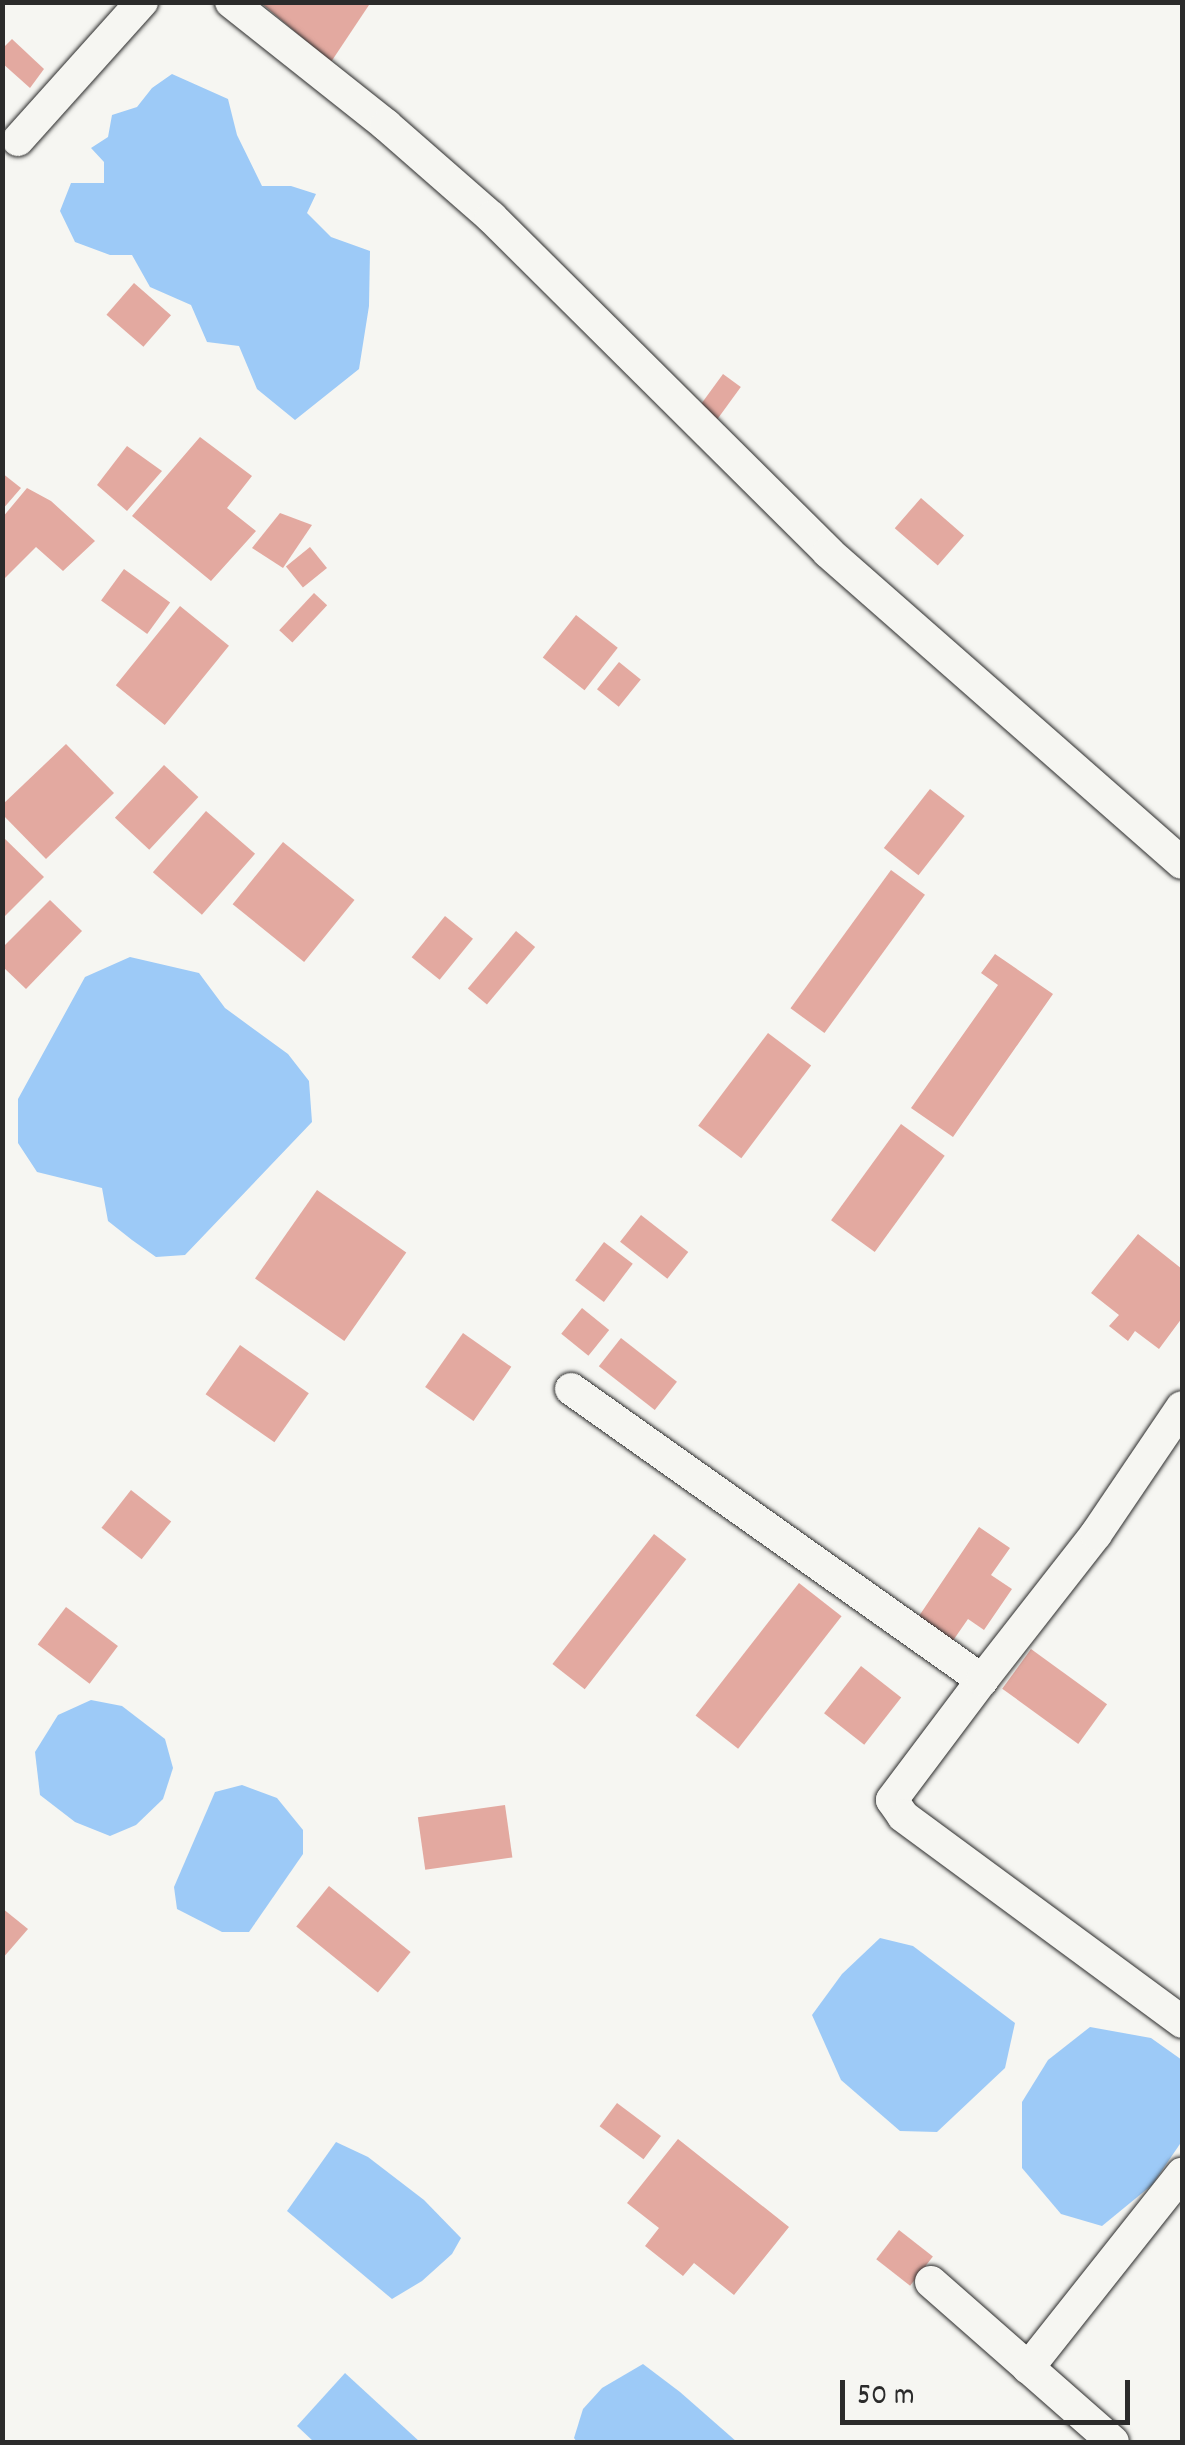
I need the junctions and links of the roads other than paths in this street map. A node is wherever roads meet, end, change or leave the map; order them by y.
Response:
1 (142, 2) edge
2 (231, 2) edge
3 (18, 140) dead end
4 (1182, 863) edge
5 (570, 1389) dead end
6 (1182, 1407) edge
7 (982, 1680) junction
8 (1182, 2022) edge
9 (1182, 2174) edge
10 (930, 2282) dead end
11 (1028, 2368) junction
12 (1113, 2442) edge

1 - 3 street
2 - 4 street
5 - 7 street
6 - 7 street
7 - 8 street
9 - 11 street
10 - 11 street
11 - 12 street

